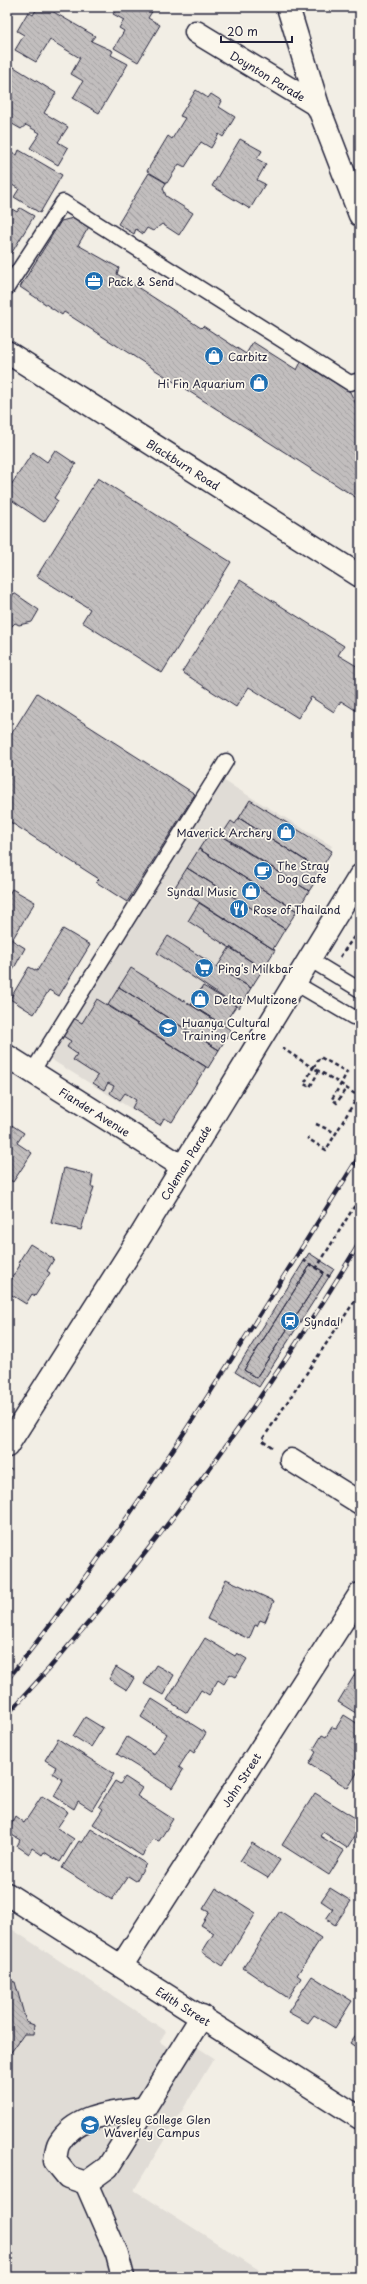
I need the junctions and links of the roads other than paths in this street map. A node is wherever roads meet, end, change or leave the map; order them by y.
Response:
1 (288, 7) edge
2 (196, 32) dead end
3 (318, 106) junction
4 (360, 215) edge
5 (7, 288) edge
6 (7, 352) edge
7 (360, 380) edge
8 (354, 567) edge
9 (226, 761) dead end
10 (360, 876) edge
11 (309, 959) junction
12 (295, 983) junction
13 (360, 990) edge
14 (360, 1016) edge
15 (7, 1056) edge
16 (32, 1072) junction
17 (182, 1167) junction
18 (7, 1446) edge
19 (291, 1460) road end
20 (360, 1503) edge
21 (360, 1594) edge
22 (7, 1894) edge
23 (122, 1966) junction
24 (202, 2016) junction
25 (145, 2108) junction
26 (360, 2118) edge
27 (86, 2183) junction
28 (123, 2277) edge

1 - 3 street, Doynton Parade
2 - 3 street, Doynton Parade
3 - 4 street, Doynton Parade
5 - 7 lane
6 - 8 street, Blackburn Road
9 - 16 lane
10 - 11 street, Coleman Parade
11 - 12 street, Coleman Parade
11 - 13 lane
12 - 14 lane
12 - 17 street, Coleman Parade
15 - 16 street, Fiander Avenue
16 - 17 street, Fiander Avenue
17 - 18 street, Coleman Parade
19 - 20 street
21 - 23 street, John Street
22 - 23 street, Edith Street
23 - 24 street, Edith Street
24 - 25 street
24 - 26 street, Edith Street
25 - 27 street
25 - 27 street
27 - 28 street

